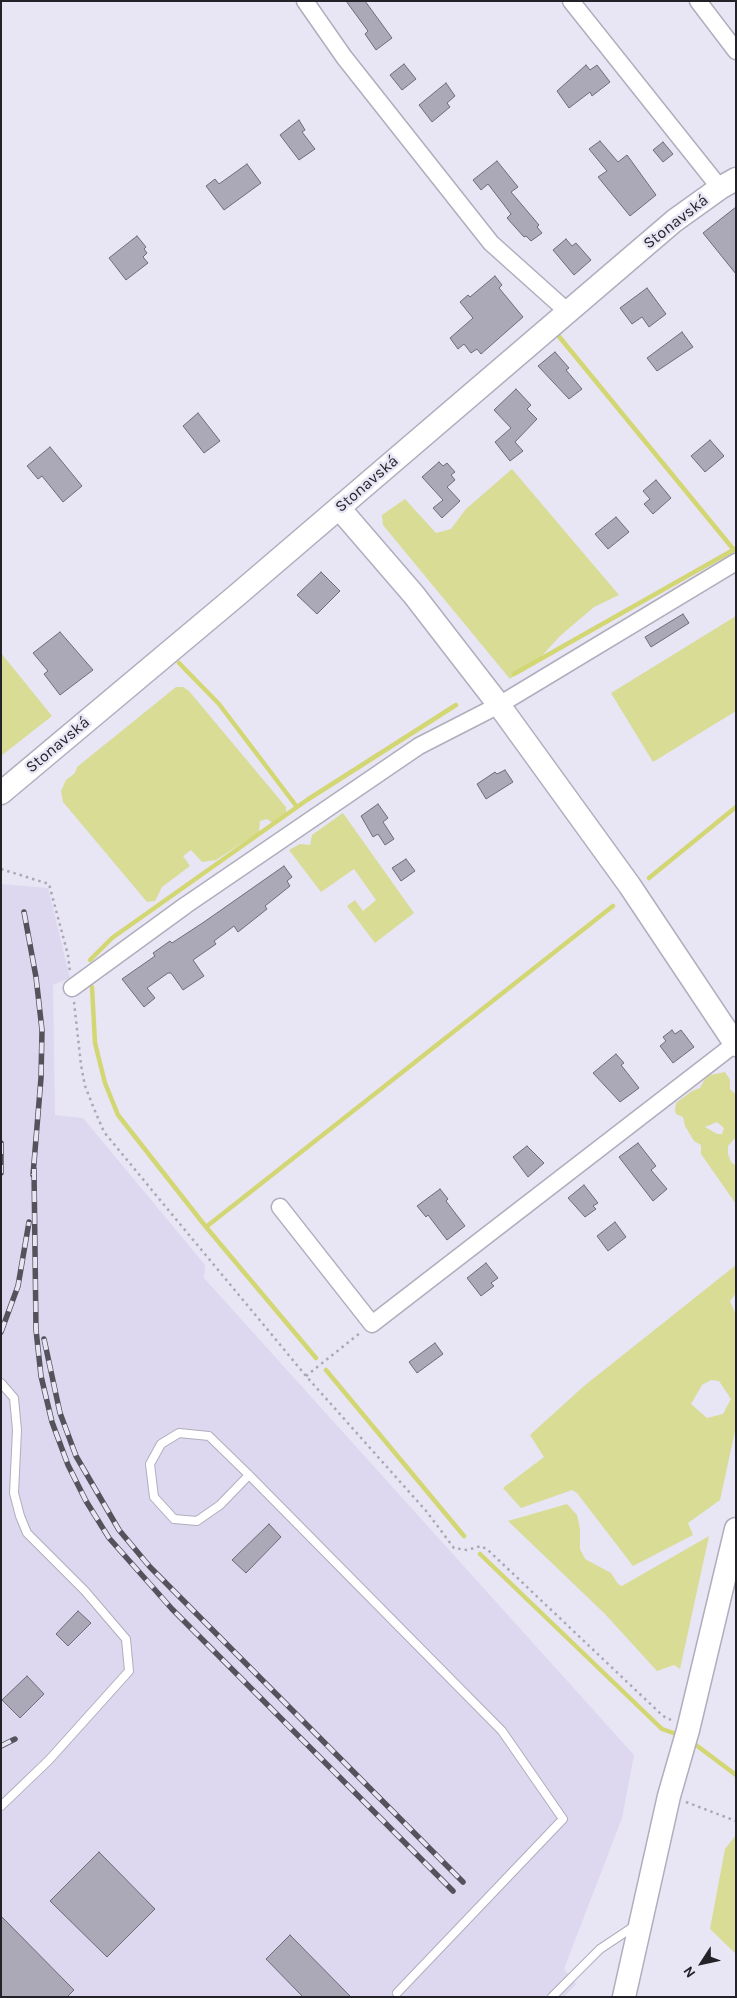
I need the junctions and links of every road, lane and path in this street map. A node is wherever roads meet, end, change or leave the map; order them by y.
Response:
1 (305, 1) edge
2 (571, 1) edge
3 (698, 1) edge
4 (736, 52) edge
5 (728, 184) edge
6 (568, 312) junction
7 (339, 508) junction
8 (736, 562) edge
9 (499, 705) junction
10 (1, 793) edge
11 (1, 869) edge
12 (72, 988) junction
13 (736, 1044) edge
14 (280, 1207) dead end
15 (372, 1324) junction
16 (306, 1376) junction
17 (1, 1383) edge
18 (249, 1475) junction
19 (736, 1529) edge
20 (688, 1729) junction
21 (669, 1796) junction
22 (1, 1806) edge
23 (736, 1821) edge
24 (642, 1921) junction
25 (398, 1995) edge
26 (552, 1997) edge
27 (624, 1997) edge

1 - 6 street
2 - 5 street
3 - 4 street
5 - 6 street, Stonavská
6 - 7 street, Stonavská
7 - 9 street
7 - 10 street, Stonavská
8 - 9 street
9 - 12 street
9 - 13 street
11 - 12 path
12 - 16 path
13 - 15 street
14 - 15 street
15 - 16 path
16 - 20 path
17 - 22 lane
18 - 18 lane
18 - 25 lane
19 - 20 street
20 - 21 street
21 - 23 path
21 - 24 street
24 - 26 lane
24 - 27 street

